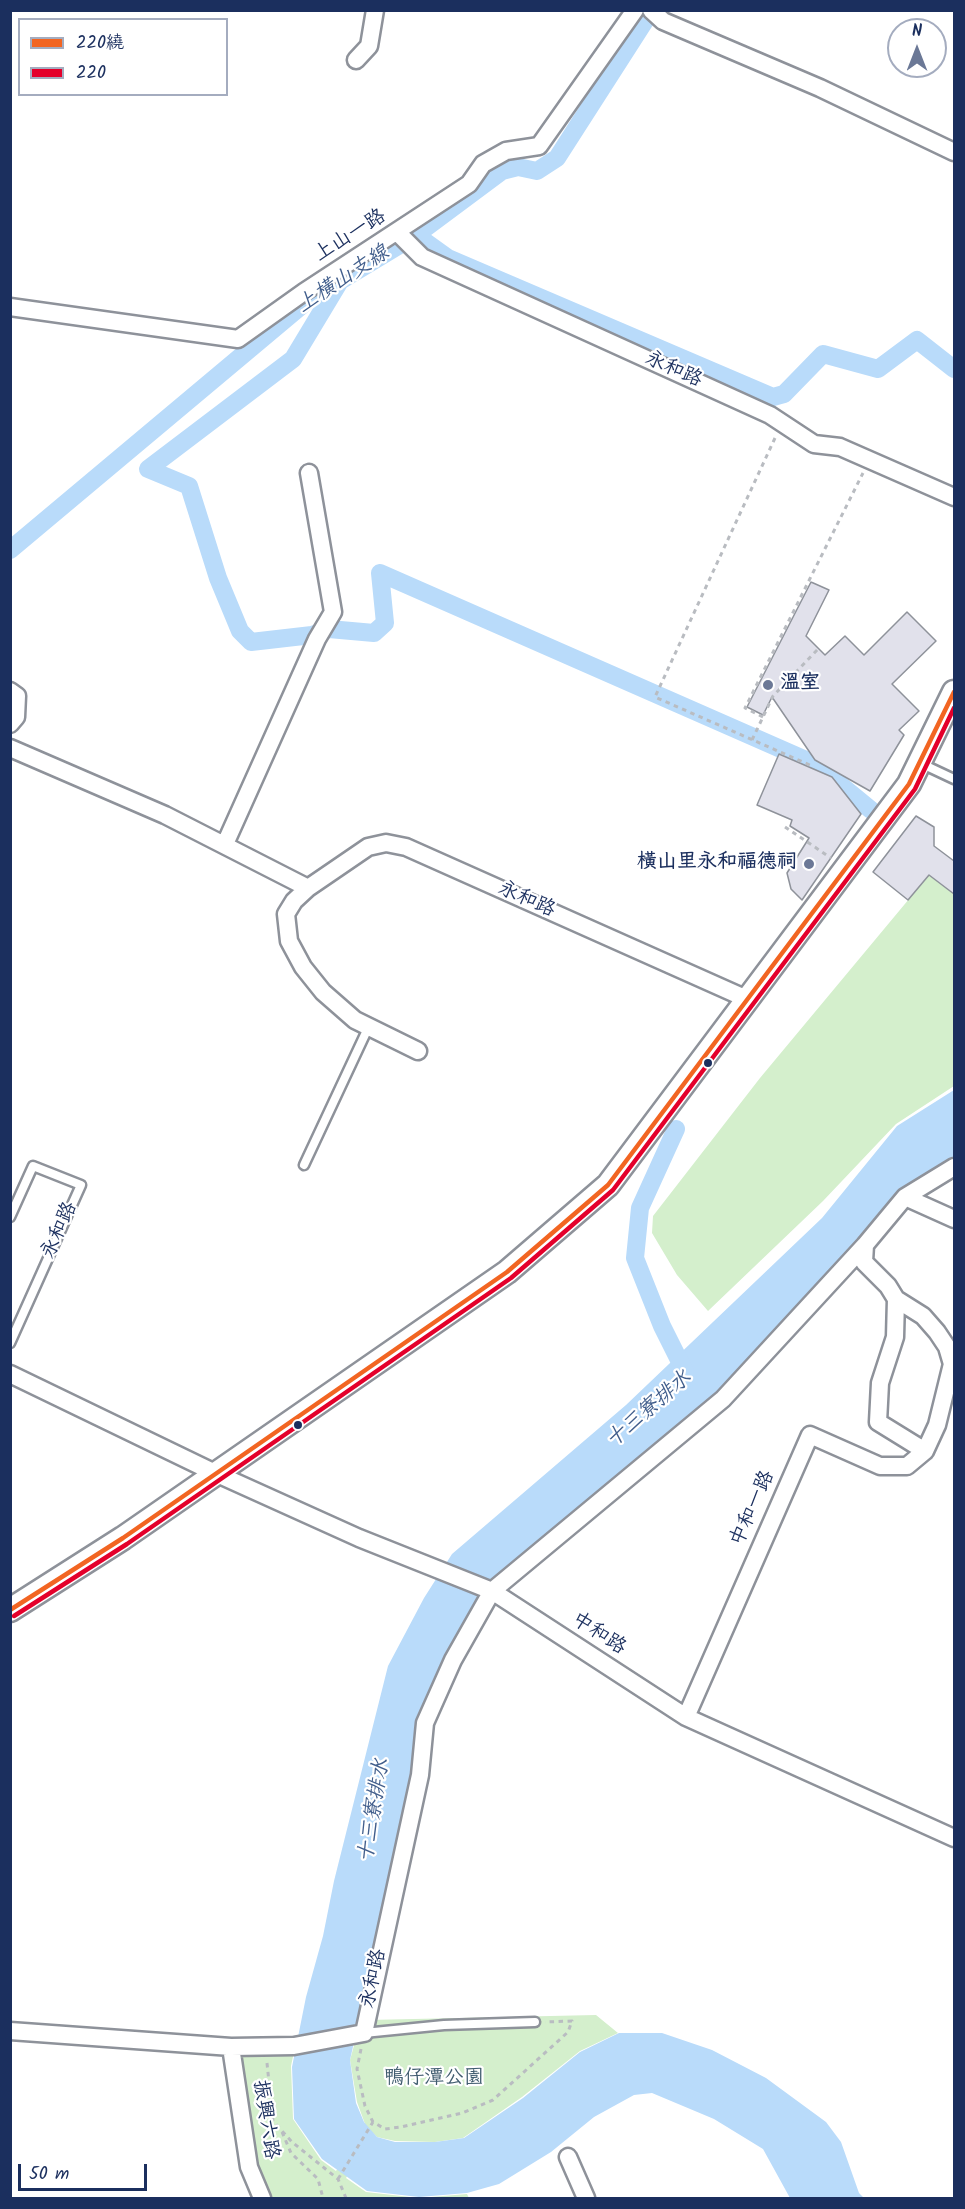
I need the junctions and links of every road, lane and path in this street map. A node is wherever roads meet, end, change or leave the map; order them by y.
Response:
1 (375, 10) edge
2 (635, 10) edge
3 (654, 13) edge
4 (356, 60) dead end
5 (954, 152) edge
6 (401, 234) junction
7 (10, 308) edge
8 (782, 423) junction
9 (869, 460) junction
10 (309, 473) dead end
11 (954, 497) edge
12 (818, 649) dead end
13 (10, 691) edge
14 (954, 692) edge
15 (763, 717) junction
16 (10, 724) edge
17 (752, 740) junction
18 (10, 748) edge
19 (920, 763) junction
20 (812, 766) dead end
21 (954, 779) edge
22 (785, 827) dead end
23 (225, 844) junction
24 (813, 846) dead end
25 (308, 888) junction
26 (747, 999) junction
27 (369, 1026) junction
28 (418, 1051) dead end
29 (304, 1165) dead end
30 (954, 1167) edge
31 (905, 1197) junction
32 (10, 1217) edge
33 (954, 1219) edge
34 (866, 1245) junction
35 (896, 1299) junction
36 (10, 1343) edge
37 (10, 1374) edge
38 (925, 1451) junction
39 (215, 1473) junction
40 (489, 1590) junction
41 (10, 1610) edge
42 (686, 1717) junction
43 (954, 1838) edge
44 (535, 2022) joint
45 (10, 2031) edge
46 (364, 2033) junction
47 (265, 2046) junction
48 (231, 2047) junction
49 (373, 2123) junction
50 (281, 2130) junction
51 (568, 2157) dead end
52 (338, 2179) junction
53 (262, 2199) edge
54 (322, 2199) edge
55 (346, 2199) edge
56 (586, 2199) edge

1 - 4 street
2 - 6 street, 上山一路
3 - 5 street
6 - 7 street, 上山一路
6 - 8 street, 永和路
8 - 9 street, 永和路
8 - 17 path
9 - 11 street, 永和路
9 - 15 path
10 - 23 street
12 - 15 path
13 - 16 street
14 - 19 main road
15 - 17 path
17 - 20 path
18 - 23 street
19 - 21 lane
19 - 26 main road
22 - 24 path
23 - 25 street
25 - 26 street, 永和路
25 - 27 street, 永和路
26 - 39 main road
27 - 28 street, 永和路
27 - 29 lane
30 - 31 street
31 - 33 street
31 - 34 street
32 - 36 lane, 永和路
34 - 35 street
34 - 40 street
35 - 38 street
35 - 38 street
37 - 39 street
38 - 42 street, 中和一路
39 - 40 street, 中和路
39 - 41 main road
40 - 42 street, 中和路
40 - 46 street, 永和路
42 - 43 street, 中和路
44 - 46 lane
44 - 49 path
45 - 48 street, 永和路
46 - 47 street, 永和路
46 - 49 path
47 - 48 street, 永和路
47 - 50 path
48 - 53 street, 振興六路
49 - 52 path
50 - 52 path
50 - 54 path
51 - 56 street
52 - 55 path

